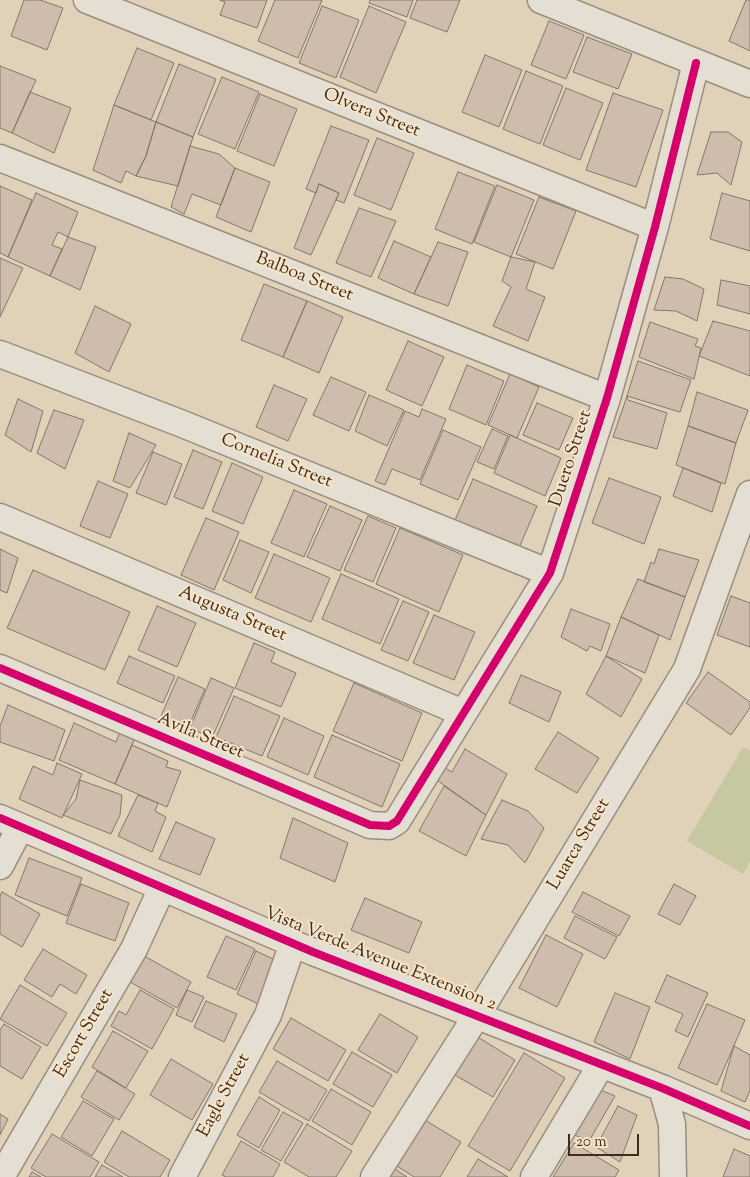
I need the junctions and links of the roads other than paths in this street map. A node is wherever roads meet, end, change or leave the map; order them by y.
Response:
1 (87, 0) edge
2 (541, 0) edge
3 (696, 63) junction
4 (750, 84) edge
5 (0, 158) edge
6 (655, 227) junction
7 (0, 354) edge
8 (607, 398) junction
9 (750, 494) edge
10 (0, 517) edge
11 (550, 573) junction
12 (0, 668) edge
13 (463, 713) junction
14 (10, 823) edge
15 (389, 826) joint
16 (0, 866) edge
17 (162, 888) junction
18 (293, 943) junction
19 (477, 1015) junction
20 (601, 1065) junction
21 (662, 1088) junction
22 (750, 1126) edge
23 (1, 1177) edge
24 (182, 1177) edge
25 (374, 1177) edge
26 (534, 1177) edge
27 (673, 1177) edge

1 - 6 street, Olvera Street
2 - 3 street
3 - 4 street
3 - 6 street, Duero Street
5 - 8 street, Balboa Street
6 - 8 street, Duero Street
7 - 11 street, Cornelia Street
8 - 11 street, Duero Street
9 - 19 street, Luarca Street
10 - 13 street, Augusta Street
11 - 13 street, Duero Street
12 - 15 street, Avila Street
13 - 15 street, Duero Street
14 - 16 street
14 - 17 street, Vista Verde Avenue Extension 2
17 - 18 street, Vista Verde Avenue Extension 2
17 - 23 street, Escort Street
18 - 19 street, Vista Verde Avenue Extension 2
18 - 24 street, Eagle Street
19 - 20 street, Vista Verde Avenue Extension 2
19 - 25 street, Luarca Street
20 - 21 street, Vista Verde Avenue Extension 2
20 - 26 street
21 - 22 street, Vista Verde Avenue Extension 2
21 - 27 street

